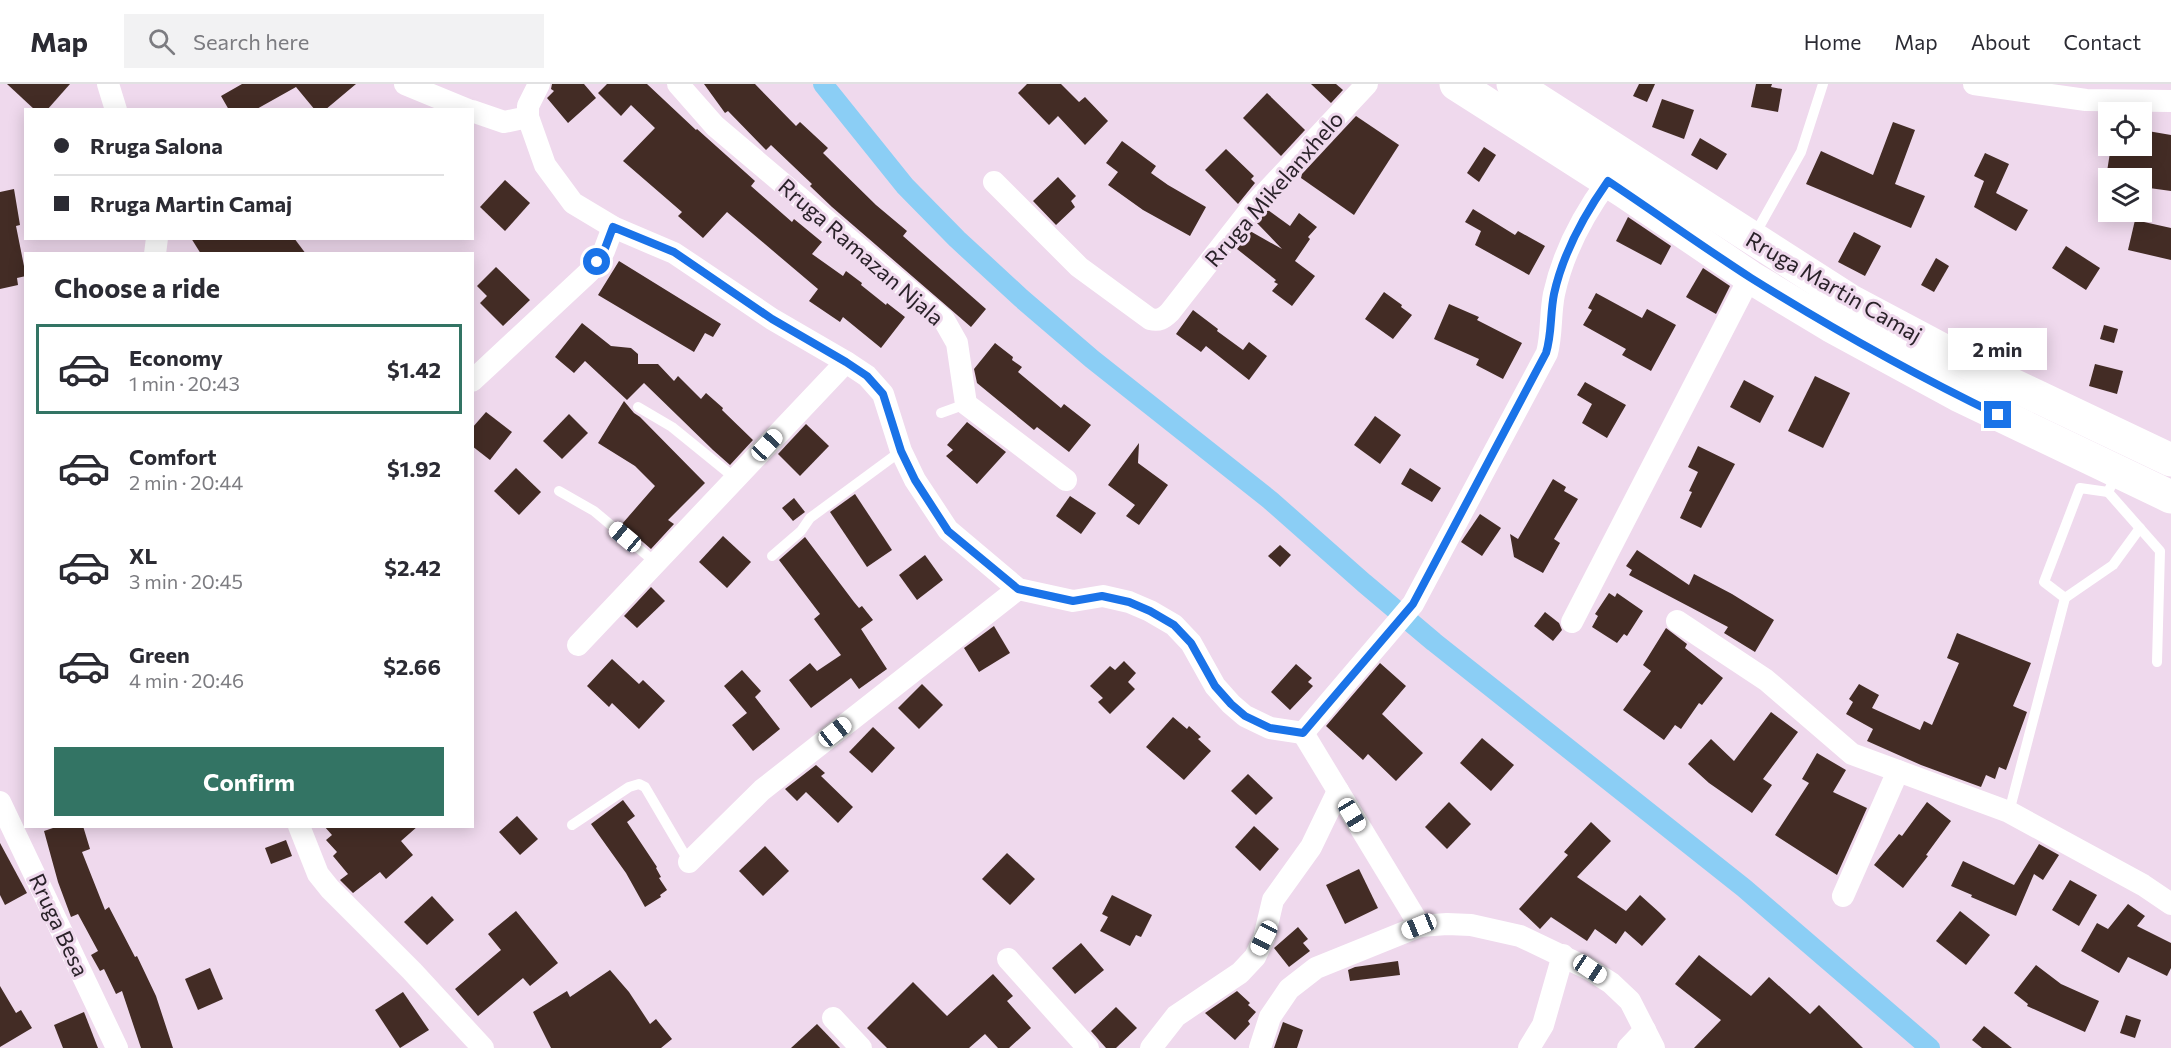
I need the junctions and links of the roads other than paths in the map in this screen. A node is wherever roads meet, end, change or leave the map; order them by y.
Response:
1 (108, 84) edge
2 (405, 84) edge
3 (539, 84) edge
4 (678, 84) edge
5 (1367, 84) edge
6 (1456, 84) edge
7 (1513, 84) edge
8 (1823, 84) edge
9 (1974, 84) edge
10 (2171, 101) edge
11 (115, 108) edge
12 (460, 108) edge
13 (474, 112) edge
14 (528, 117) junction
15 (1608, 181) junction
16 (994, 182) dead end
17 (613, 227) junction
18 (1752, 240) junction
19 (1750, 277) junction
20 (846, 362) junction
21 (474, 379) edge
22 (966, 404) junction
23 (638, 407) dead end
24 (940, 413) dead end
25 (901, 451) junction
26 (2171, 460) edge
27 (735, 479) junction
28 (1066, 480) dead end
29 (2113, 482) junction
30 (559, 491) dead end
31 (2171, 497) edge
32 (2140, 528) junction
33 (772, 556) dead end
34 (656, 562) junction
35 (1018, 589) junction
36 (2065, 598) junction
37 (1677, 621) dead end
38 (1572, 622) dead end
39 (578, 645) dead end
40 (2157, 662) dead end
41 (1303, 733) junction
42 (1898, 771) junction
43 (1338, 791) junction
44 (0, 802) edge
45 (2009, 813) junction
46 (572, 825) dead end
47 (300, 828) edge
48 (688, 862) joint
49 (1843, 896) dead end
50 (2171, 904) edge
51 (1419, 926) junction
52 (1563, 956) junction
53 (1008, 959) dead end
54 (833, 1018) dead end
55 (1649, 1039) edge
56 (117, 1048) edge
57 (483, 1048) edge
58 (861, 1048) edge
59 (1088, 1048) edge
60 (1151, 1048) edge
61 (1260, 1048) edge
62 (1529, 1048) edge
63 (1628, 1048) edge

1 - 11 street
2 - 12 street
3 - 14 street
4 - 22 street, Rruga Ramazan Njala
5 - 16 street, Rruga Mikelanxhelo
6 - 15 highway, Rruga Martin Camaj
7 - 18 highway, Rruga Martin Camaj
8 - 18 lane
9 - 10 street
13 - 14 street
14 - 17 street
15 - 19 highway, Rruga Martin Camaj
15 - 41 street
17 - 20 street
17 - 21 street
18 - 26 highway, Rruga Martin Camaj
19 - 29 highway, Rruga Martin Camaj
19 - 38 street, Rruga Martin Camaj
20 - 25 street
20 - 27 street
22 - 24 lane
22 - 28 street
23 - 27 lane
25 - 33 lane
25 - 35 street
27 - 34 street
29 - 31 highway, Rruga Martin Camaj
29 - 32 lane
29 - 36 lane
30 - 34 lane
32 - 36 lane
32 - 40 lane
34 - 39 street
35 - 41 street
35 - 48 street
36 - 45 lane
37 - 42 street
41 - 43 street
42 - 45 street
42 - 49 street
43 - 51 street
43 - 60 street
44 - 56 street, Rruga Besa
45 - 50 street
46 - 48 lane
47 - 57 street
51 - 52 street
51 - 61 street
52 - 55 street
52 - 62 street
53 - 59 street
54 - 58 street
55 - 63 street

